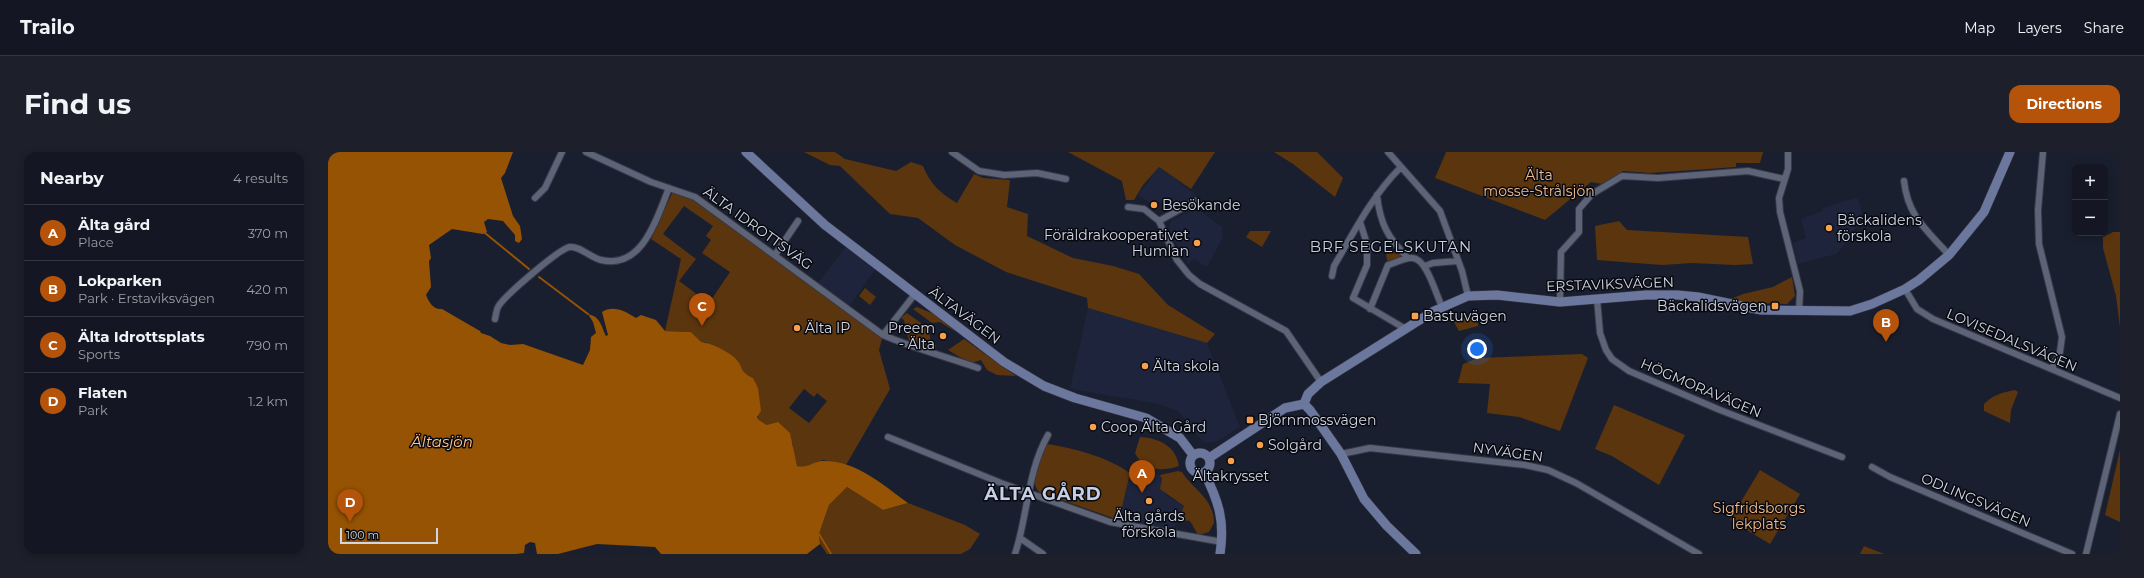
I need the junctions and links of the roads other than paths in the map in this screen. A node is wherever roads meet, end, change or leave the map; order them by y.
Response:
1 (562, 152) edge
2 (586, 152) edge
3 (746, 152) edge
4 (952, 152) edge
5 (1388, 152) edge
6 (1788, 152) edge
7 (2010, 152) edge
8 (2043, 152) edge
9 (1400, 168) junction
10 (1066, 179) dead end
11 (1784, 179) junction
12 (1904, 181) dead end
13 (669, 188) junction
14 (1377, 195) junction
15 (535, 198) dead end
16 (1195, 201) dead end
17 (1128, 207) dead end
18 (1159, 221) junction
19 (798, 222) dead end
20 (1360, 222) junction
21 (775, 255) junction
22 (1949, 255) junction
23 (1408, 258) junction
24 (1458, 260) junction
25 (1425, 266) junction
26 (1332, 276) dead end
27 (1905, 289) junction
28 (915, 294) junction
29 (1468, 296) junction
30 (1597, 300) junction
31 (1440, 302) dead end
32 (1560, 302) junction
33 (1370, 309) junction
34 (1799, 311) junction
35 (495, 319) dead end
36 (1404, 328) junction
37 (883, 335) junction
38 (978, 368) dead end
39 (2052, 369) junction
40 (1321, 382) junction
41 (2120, 398) edge
42 (1304, 404) junction
43 (2120, 414) edge
44 (1048, 435) dead end
45 (888, 437) dead end
46 (1341, 454) junction
47 (1193, 455) junction
48 (1842, 457) dead end
49 (1209, 458) junction
50 (1872, 467) dead end
51 (1204, 472) junction
52 (1029, 492) junction
53 (1020, 538) junction
54 (1222, 542) junction
55 (1015, 554) edge
56 (1043, 554) edge
57 (1220, 554) edge
58 (1416, 554) edge
59 (1699, 554) edge
60 (2072, 554) edge
61 (2086, 554) edge

1 - 15 street
2 - 13 street, ÄLTA IDROTTSVÄG
3 - 28 street, ÄLTAVÄGEN
4 - 10 street
5 - 9 street
6 - 11 street
7 - 22 street, ERSTAVIKSVÄGEN
8 - 39 street
9 - 14 street
9 - 24 street
11 - 32 street
11 - 34 street
12 - 22 street
13 - 21 street, ÄLTA IDROTTSVÄG
13 - 35 street
14 - 20 street
14 - 23 street
16 - 18 street
17 - 18 street
18 - 40 street
19 - 21 street
20 - 26 street
20 - 33 street
21 - 37 street, ÄLTA IDROTTSVÄG
22 - 27 street, ERSTAVIKSVÄGEN
23 - 25 street
23 - 33 street
24 - 25 street
24 - 29 street
25 - 31 street
27 - 34 street, ERSTAVIKSVÄGEN
27 - 39 street, LOVISEDALSVÄGEN
28 - 37 street
28 - 47 street, ÄLTAVÄGEN
29 - 32 street, ERSTAVIKSVÄGEN
29 - 36 street, ERSTAVIKSVÄGEN
30 - 32 street, ERSTAVIKSVÄGEN
30 - 34 street, ERSTAVIKSVÄGEN
30 - 48 street, HÖGMORAVÄGEN
33 - 36 street
36 - 40 street, ERSTAVIKSVÄGEN
37 - 38 street, ÄLTA IDROTTSVÄG
39 - 41 street, LOVISEDALSVÄGEN
40 - 42 street, ERSTAVIKSVÄGEN
42 - 46 street
42 - 49 street
43 - 61 street
44 - 52 street
45 - 52 street
46 - 58 street
46 - 59 street, NYVÄGEN
47 - 49 street
47 - 51 street
49 - 51 street
50 - 60 street, ODLINGSVÄGEN
51 - 54 street
52 - 53 street
52 - 54 street
53 - 55 street
53 - 56 street
54 - 57 street

